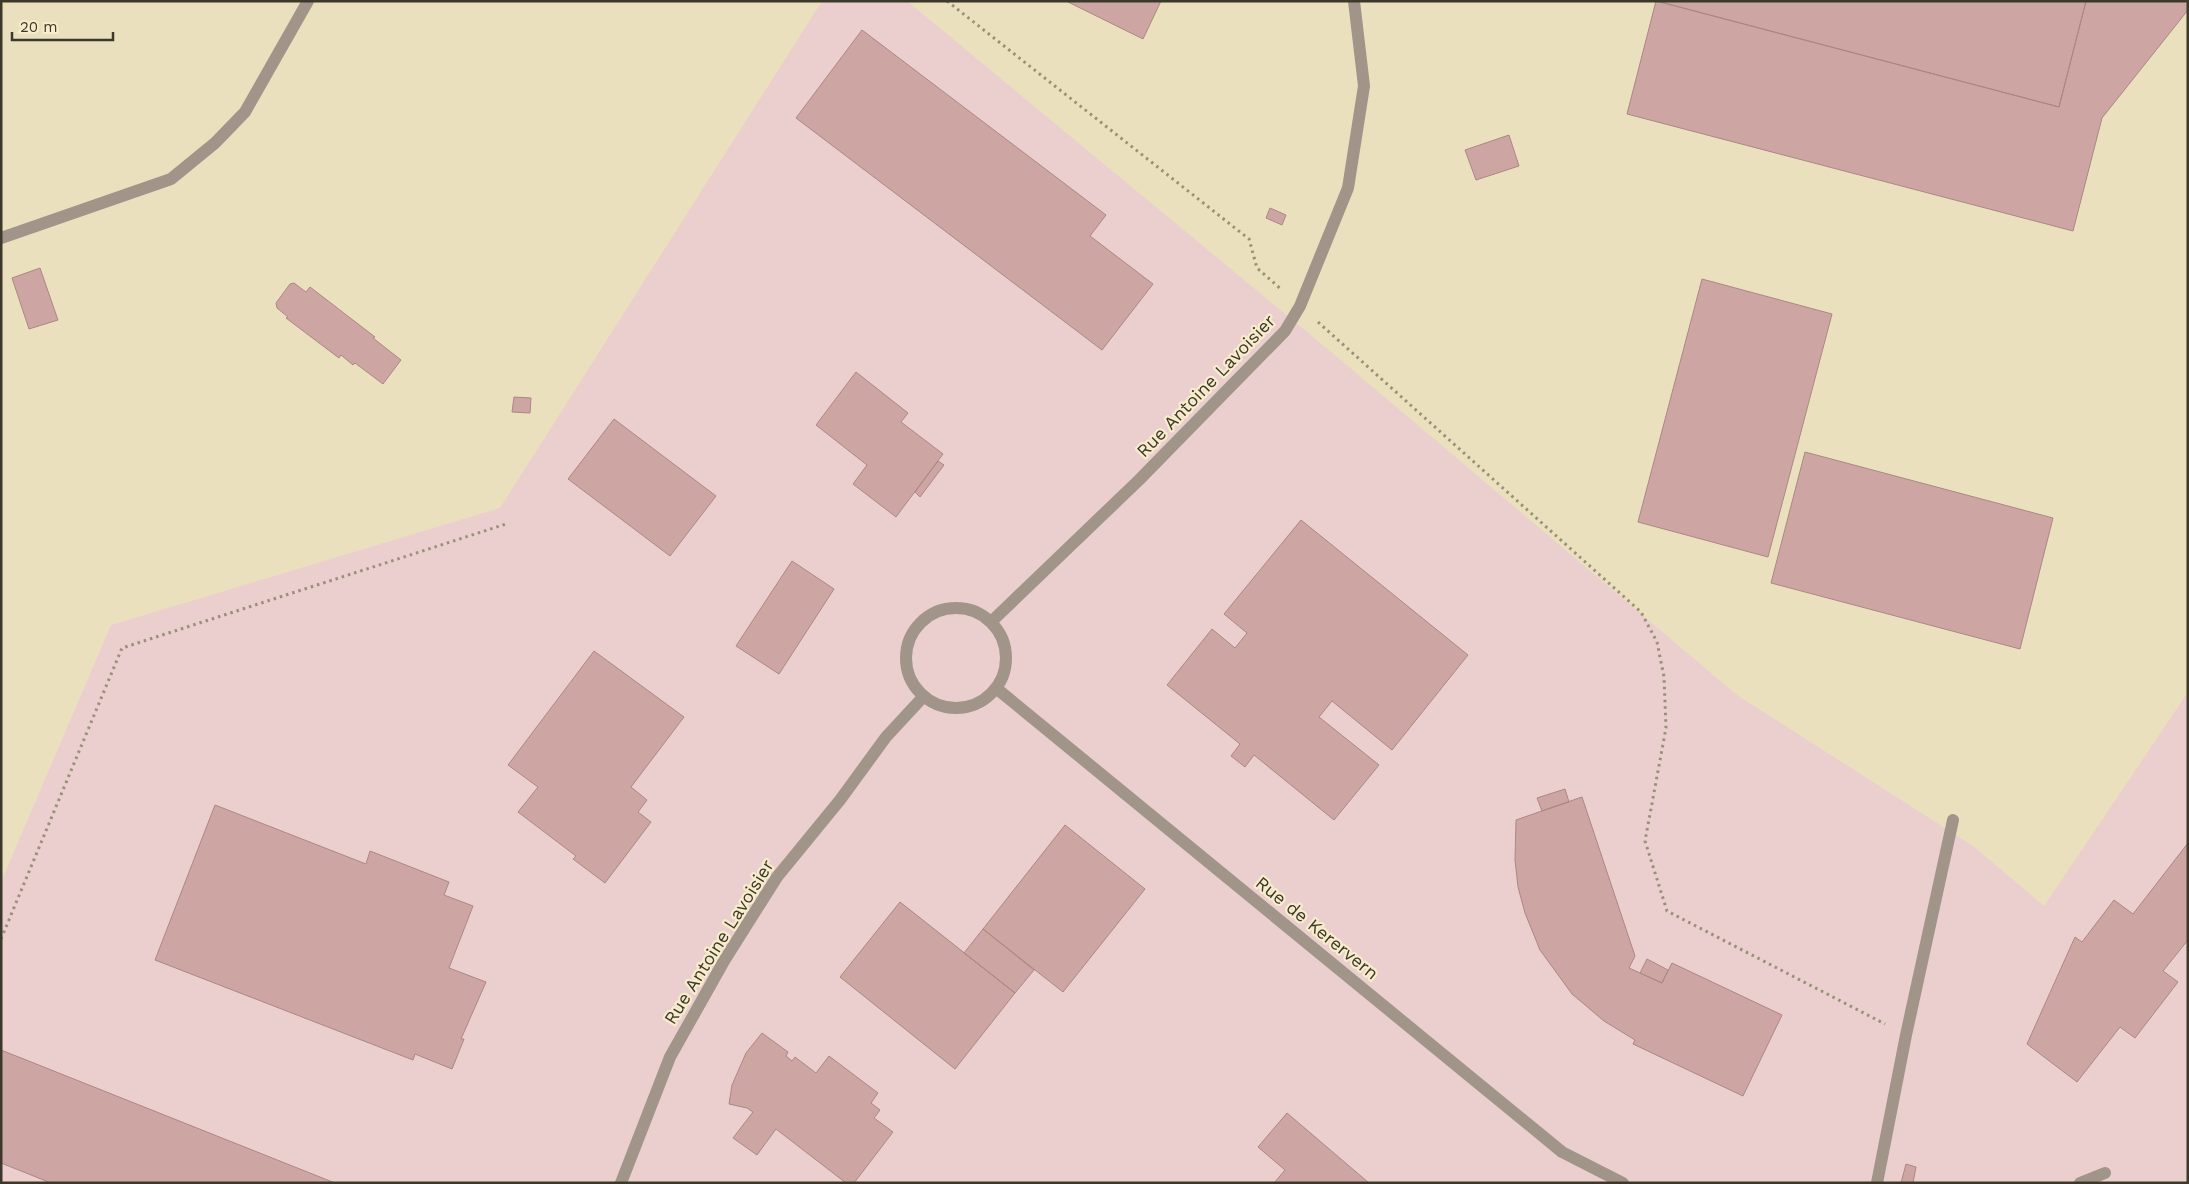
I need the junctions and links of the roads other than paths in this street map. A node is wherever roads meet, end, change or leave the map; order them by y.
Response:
1 (308, 1) edge
2 (1354, 1) edge
3 (1, 238) edge
4 (990, 622) junction
5 (996, 688) junction
6 (924, 696) junction
7 (1953, 820) dead end
8 (2105, 1174) dead end
9 (621, 1183) edge
10 (1623, 1183) edge
11 (1877, 1183) edge
12 (2080, 1183) edge

1 - 3 street
2 - 4 street, Rue Antoine Lavoisier
4 - 5 street
4 - 6 street
5 - 6 street
5 - 10 street, Rue de Kerervern
6 - 9 street, Rue Antoine Lavoisier
7 - 11 street
8 - 12 street

